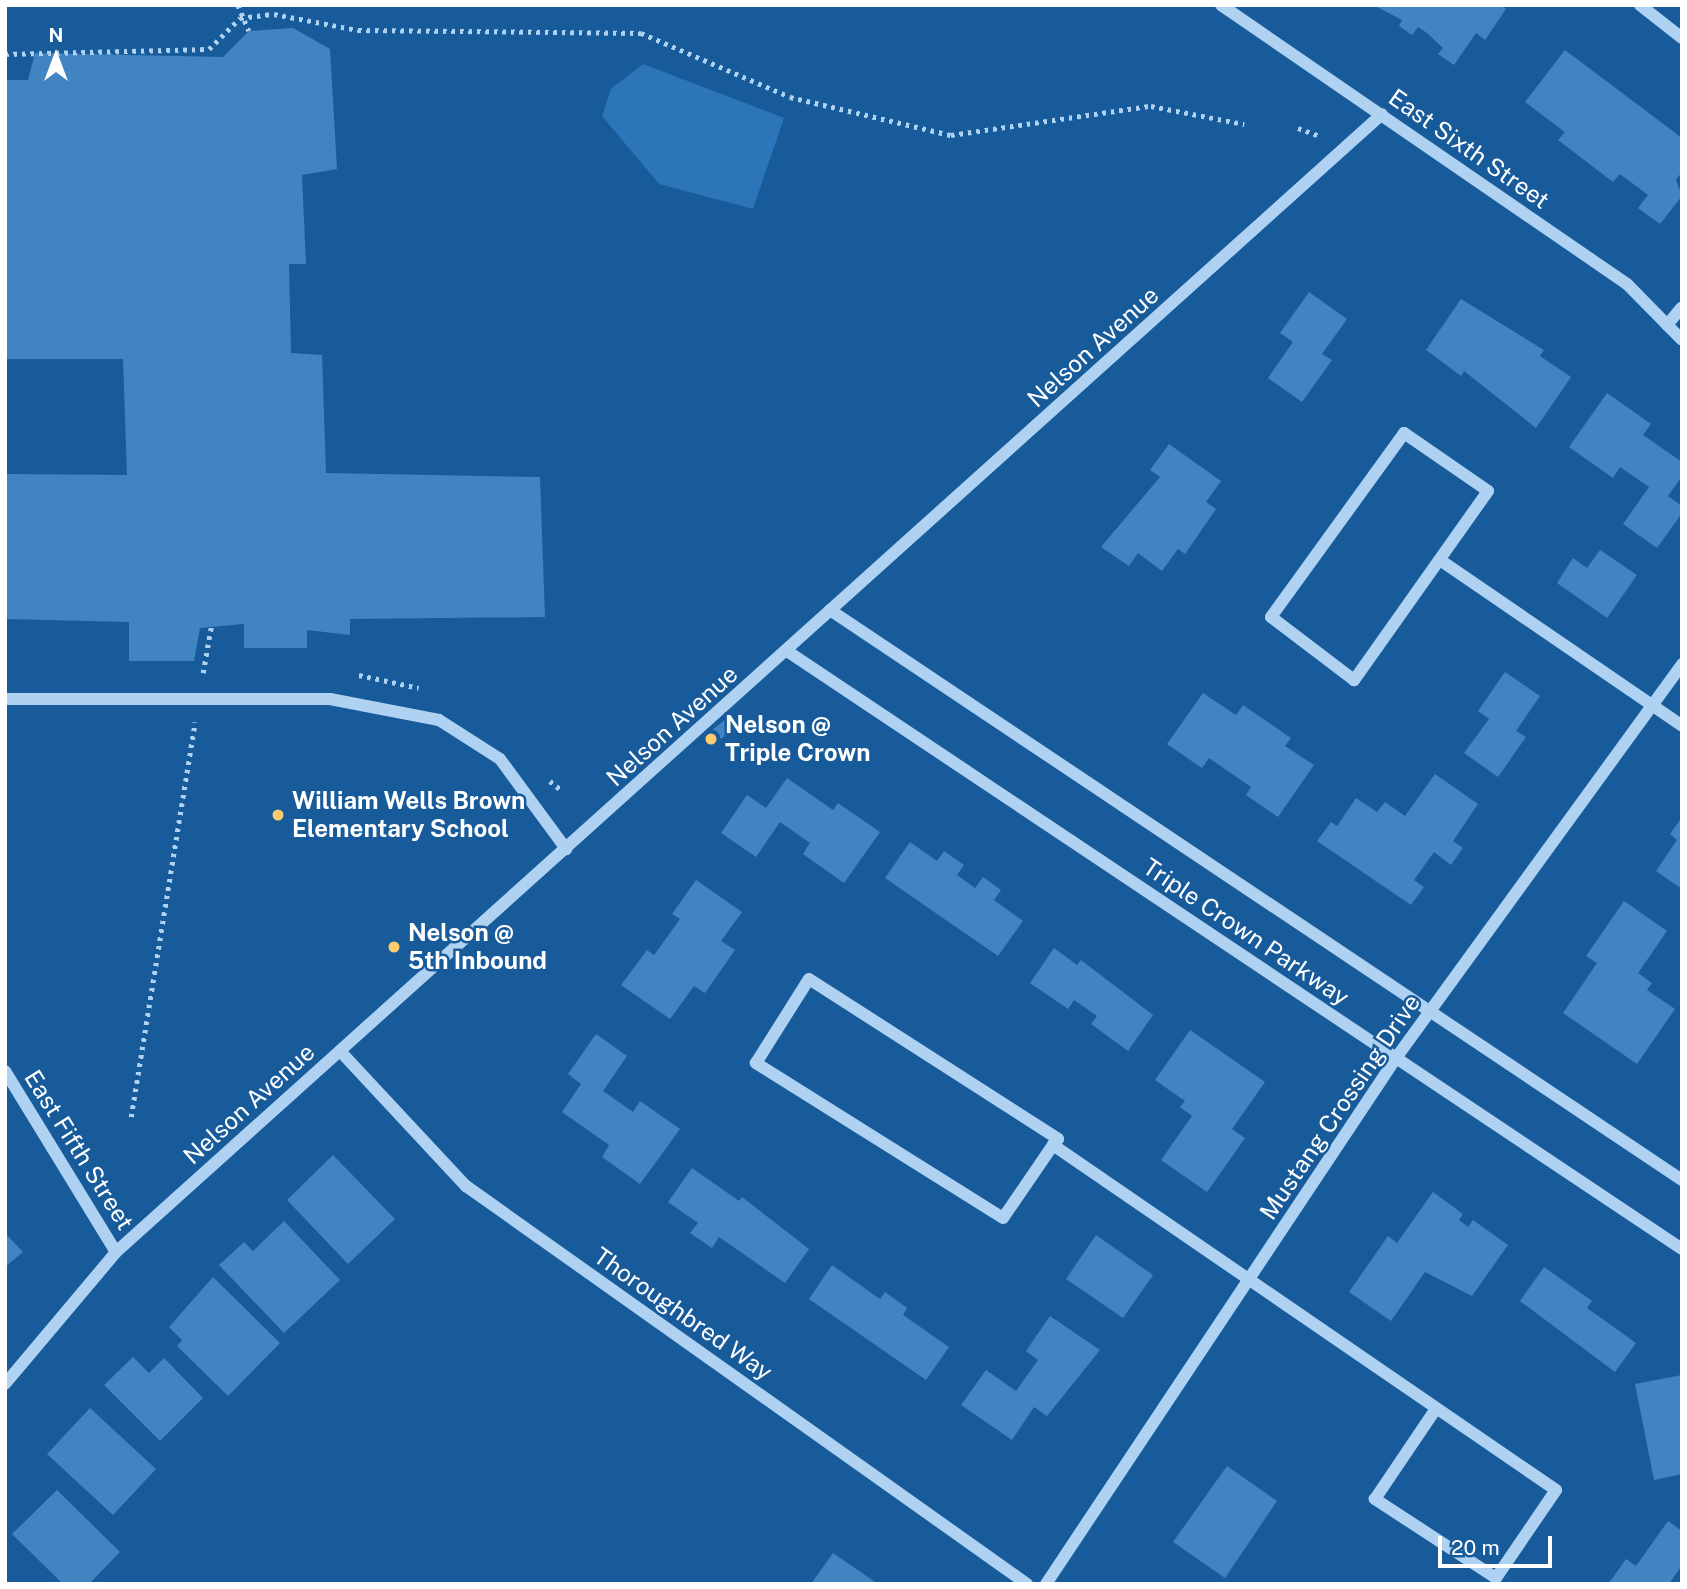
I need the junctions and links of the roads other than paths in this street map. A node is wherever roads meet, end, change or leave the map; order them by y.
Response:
1 (1221, 5) edge
2 (1640, 5) edge
3 (1682, 38) edge
4 (1382, 114) junction
5 (1682, 307) edge
6 (1667, 325) junction
7 (1682, 340) edge
8 (1440, 560) junction
9 (830, 610) junction
10 (787, 651) junction
11 (1682, 664) edge
12 (5, 699) edge
13 (1649, 704) junction
14 (1682, 726) edge
15 (566, 849) junction
16 (1429, 1014) junction
17 (340, 1051) junction
18 (1396, 1058) junction
19 (5, 1071) edge
20 (1053, 1145) junction
21 (1682, 1180) edge
22 (1682, 1249) edge
23 (116, 1252) junction
24 (1248, 1281) junction
25 (5, 1384) edge
26 (1435, 1410) junction
27 (1027, 1584) edge
28 (1046, 1584) edge

1 - 4 street, East Sixth Street
2 - 3 street
4 - 6 street, East Sixth Street
4 - 9 street, Nelson Avenue
5 - 6 street
6 - 7 street, East Sixth Street
8 - 8 street
8 - 13 street
9 - 10 street, Nelson Avenue
9 - 16 street, Triple Crown Parkway
10 - 15 street, Nelson Avenue
10 - 18 street, Triple Crown Parkway
11 - 13 street, Mustang Crossing Drive
12 - 15 street
13 - 14 street
13 - 16 street, Mustang Crossing Drive
15 - 17 street, Nelson Avenue
16 - 18 street, Mustang Crossing Drive
16 - 21 street, Triple Crown Parkway
17 - 23 street, Nelson Avenue
17 - 27 street, Thoroughbred Way
18 - 22 street, Triple Crown Parkway
18 - 24 street, Mustang Crossing Drive
19 - 23 street, East Fifth Street
20 - 20 street
20 - 24 street
23 - 25 street, Nelson Avenue
24 - 26 street
24 - 28 street, Mustang Crossing Drive
26 - 26 street

